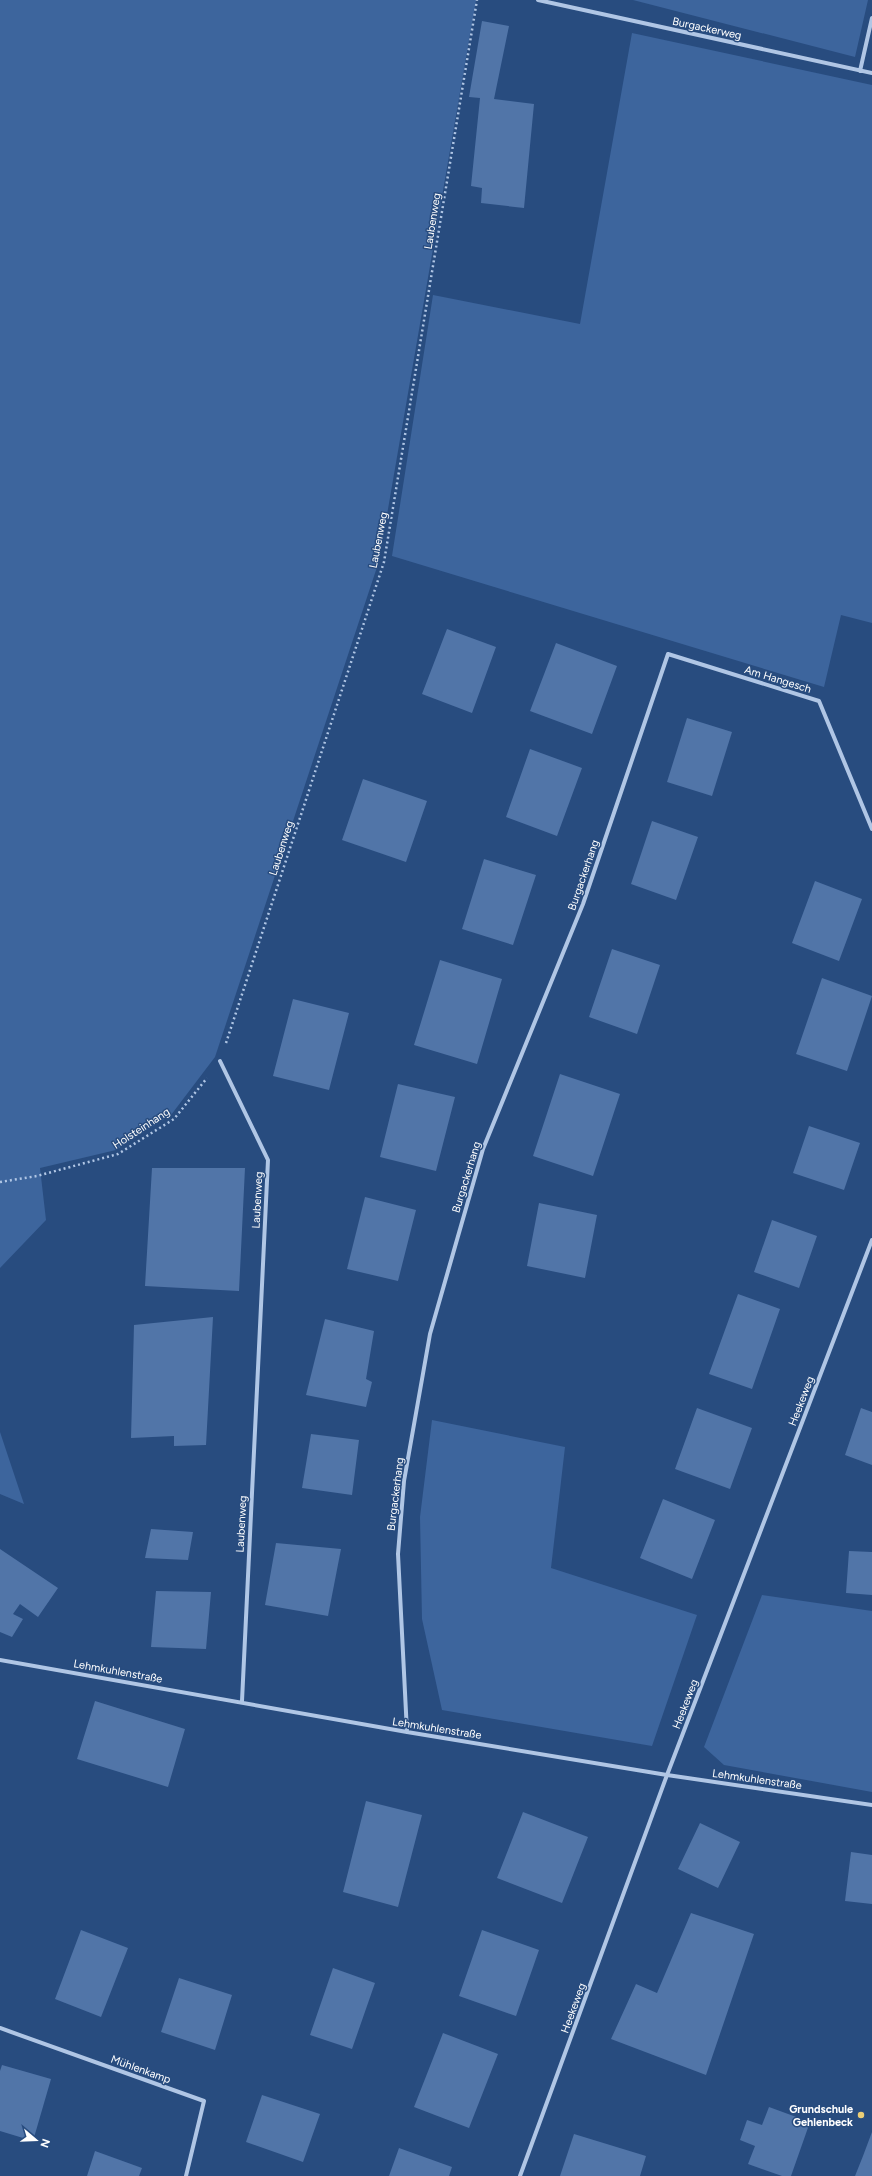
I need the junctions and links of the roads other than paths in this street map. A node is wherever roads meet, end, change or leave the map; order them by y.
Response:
1 (538, 0) edge
2 (872, 18) edge
3 (860, 71) junction
4 (872, 73) edge
5 (668, 654) joint
6 (872, 829) edge
7 (220, 1061) road end
8 (872, 1240) edge
9 (0, 1660) edge
10 (242, 1701) junction
11 (407, 1732) junction
12 (668, 1775) junction
13 (872, 1805) edge
14 (0, 2028) edge
15 (186, 2176) edge
16 (520, 2176) edge

1 - 3 street, Burgackerweg
2 - 3 street
3 - 4 street, Burgackerweg
5 - 6 street, Am Hangesch
5 - 11 street, Burgackerhang
7 - 10 street, Laubenweg
8 - 12 street, Heekeweg
9 - 10 street, Lehmkuhlenstraße
10 - 11 street, Lehmkuhlenstraße
11 - 12 street, Lehmkuhlenstraße
12 - 13 street, Lehmkuhlenstraße
12 - 16 street, Heekeweg
14 - 15 street, Mühlenkamp

